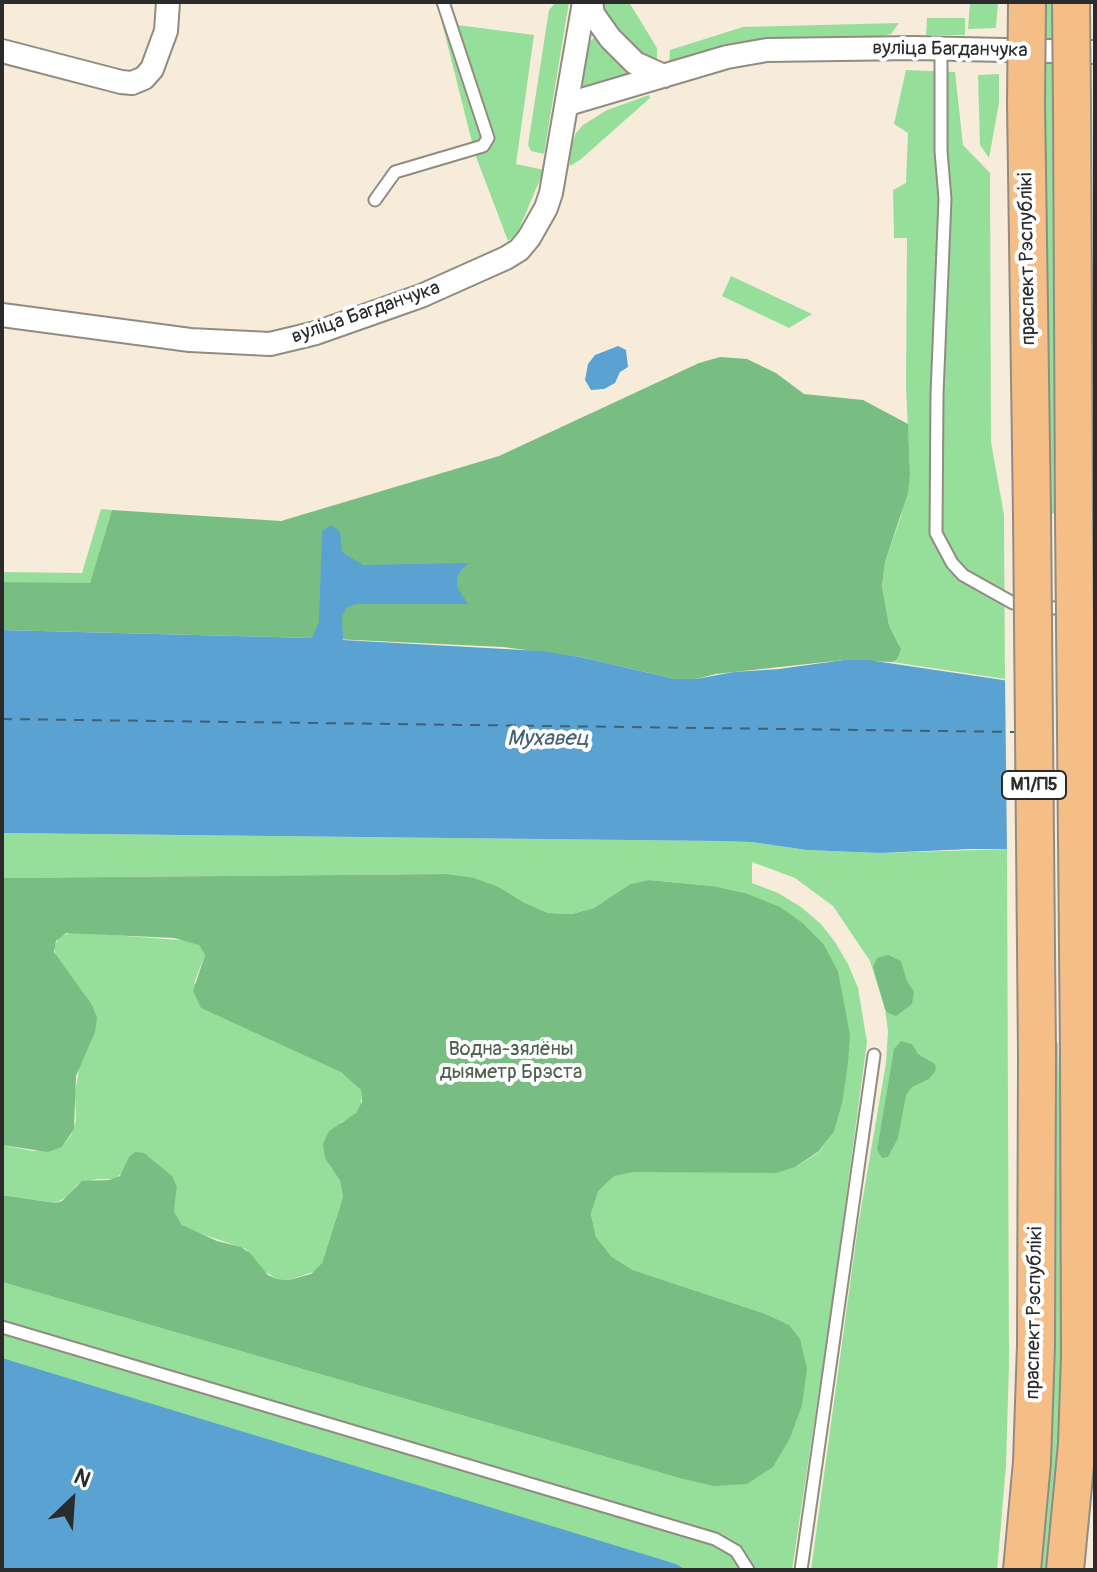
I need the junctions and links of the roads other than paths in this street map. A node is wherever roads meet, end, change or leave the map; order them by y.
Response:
1 (168, 2) edge
2 (443, 2) edge
3 (584, 2) edge
4 (591, 2) edge
5 (1027, 2) edge
6 (1071, 2) edge
7 (941, 49) junction
8 (2, 51) edge
9 (1095, 52) edge
10 (664, 76) junction
11 (568, 104) junction
12 (375, 200) dead end
13 (2, 315) edge
14 (1095, 599) edge
15 (874, 1055) dead end
16 (2, 1327) edge
17 (748, 1570) edge
18 (801, 1570) edge
19 (1022, 1570) edge
20 (1065, 1570) edge

1 - 8 street
2 - 12 lane
3 - 11 street, вуліца Багданчука
4 - 10 street
5 - 19 highway, праспект Рэспублікі / М1/П5, bridge
6 - 20 highway, М1/П5, bridge
7 - 9 street, вуліца Багданчука
7 - 10 street, вуліца Багданчука
7 - 14 lane
10 - 11 street, вуліца Багданчука
11 - 13 street, вуліца Багданчука
15 - 18 lane
16 - 17 lane

